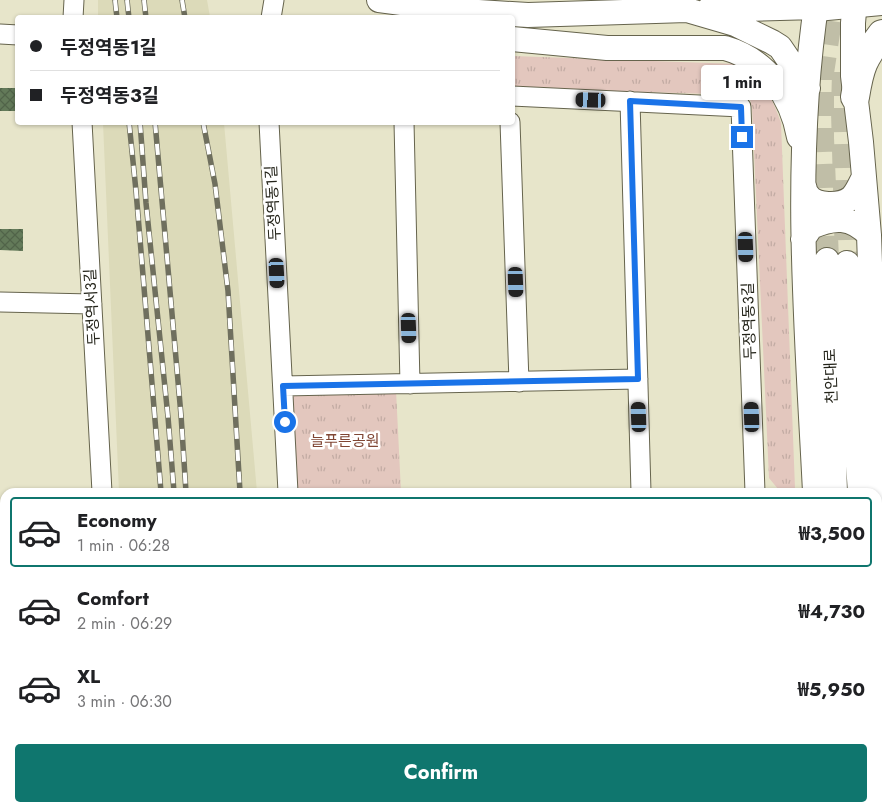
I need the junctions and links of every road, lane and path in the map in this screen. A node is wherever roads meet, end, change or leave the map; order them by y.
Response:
1 (274, 0) edge
2 (379, 0) edge
3 (855, 2) edge
4 (882, 2) edge
5 (816, 4) edge
6 (687, 10) junction
7 (272, 15) edge
8 (0, 34) edge
9 (15, 35) edge
10 (515, 39) edge
11 (880, 39) edge
12 (808, 88) junction
13 (515, 96) edge
14 (855, 98) junction
15 (630, 101) junction
16 (82, 125) edge
17 (269, 125) edge
18 (404, 125) edge
19 (510, 125) edge
20 (804, 159) junction
21 (864, 177) junction
22 (804, 186) junction
23 (869, 235) junction
24 (803, 239) junction
25 (0, 302) edge
26 (92, 304) junction
27 (638, 379) junction
28 (519, 382) junction
29 (410, 384) junction
30 (283, 386) junction
31 (102, 488) edge
32 (288, 488) edge
33 (641, 488) edge
34 (755, 488) edge
35 (815, 488) edge
36 (835, 488) edge
37 (860, 488) edge
38 (880, 488) edge

1 - 7 street
2 - 6 main road
3 - 4 highway
3 - 5 highway
3 - 14 main road
5 - 6 main road
5 - 12 main road
6 - 12 main road
8 - 9 street
10 - 20 main road
11 - 14 highway
12 - 20 main road
13 - 15 street, 두정역동3길
14 - 21 main road
15 - 27 street
15 - 34 street, 두정역동3길
16 - 26 street, 두정역서3길
17 - 30 street, 두정역동1길
18 - 29 street
19 - 28 street
20 - 22 main road
21 - 22 main road
21 - 23 main road
22 - 24 main road
23 - 24 main road
23 - 38 main road
24 - 35 main road
25 - 26 street
26 - 31 street, 두정역서3길
27 - 28 street
27 - 33 street
28 - 29 street
29 - 30 street
30 - 32 street, 두정역동1길
36 - 37 main road, 천안대로

